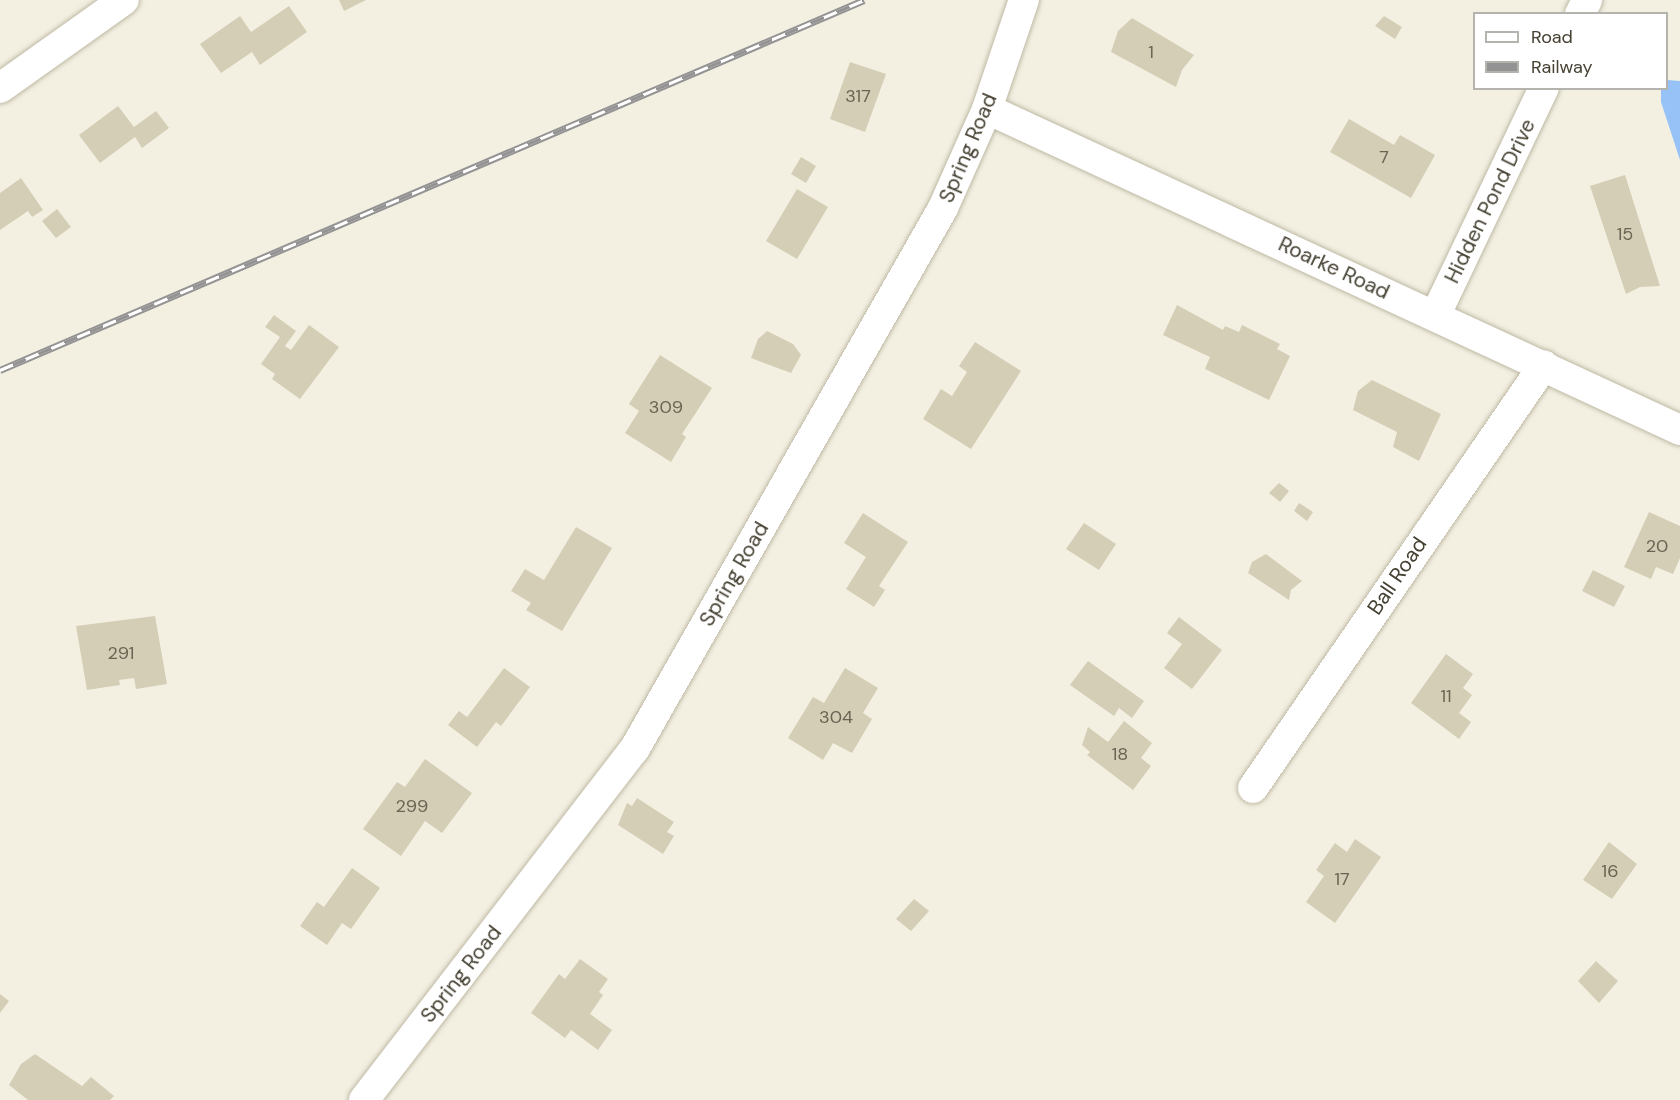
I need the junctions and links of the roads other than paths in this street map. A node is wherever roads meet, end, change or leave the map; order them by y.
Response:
1 (124, 0) edge
2 (1024, 0) edge
3 (0, 88) edge
4 (1543, 90) edge
5 (987, 109) junction
6 (1436, 314) junction
7 (1544, 365) junction
8 (1680, 430) edge
9 (1253, 788) dead end
10 (364, 1100) edge

1 - 3 street
2 - 5 street, Spring Road
4 - 6 street, Hidden Pond Drive
5 - 6 street, Roarke Road
5 - 10 street, Spring Road
6 - 7 street, Roarke Road
7 - 8 street, Roarke Road
7 - 9 street, Ball Road

